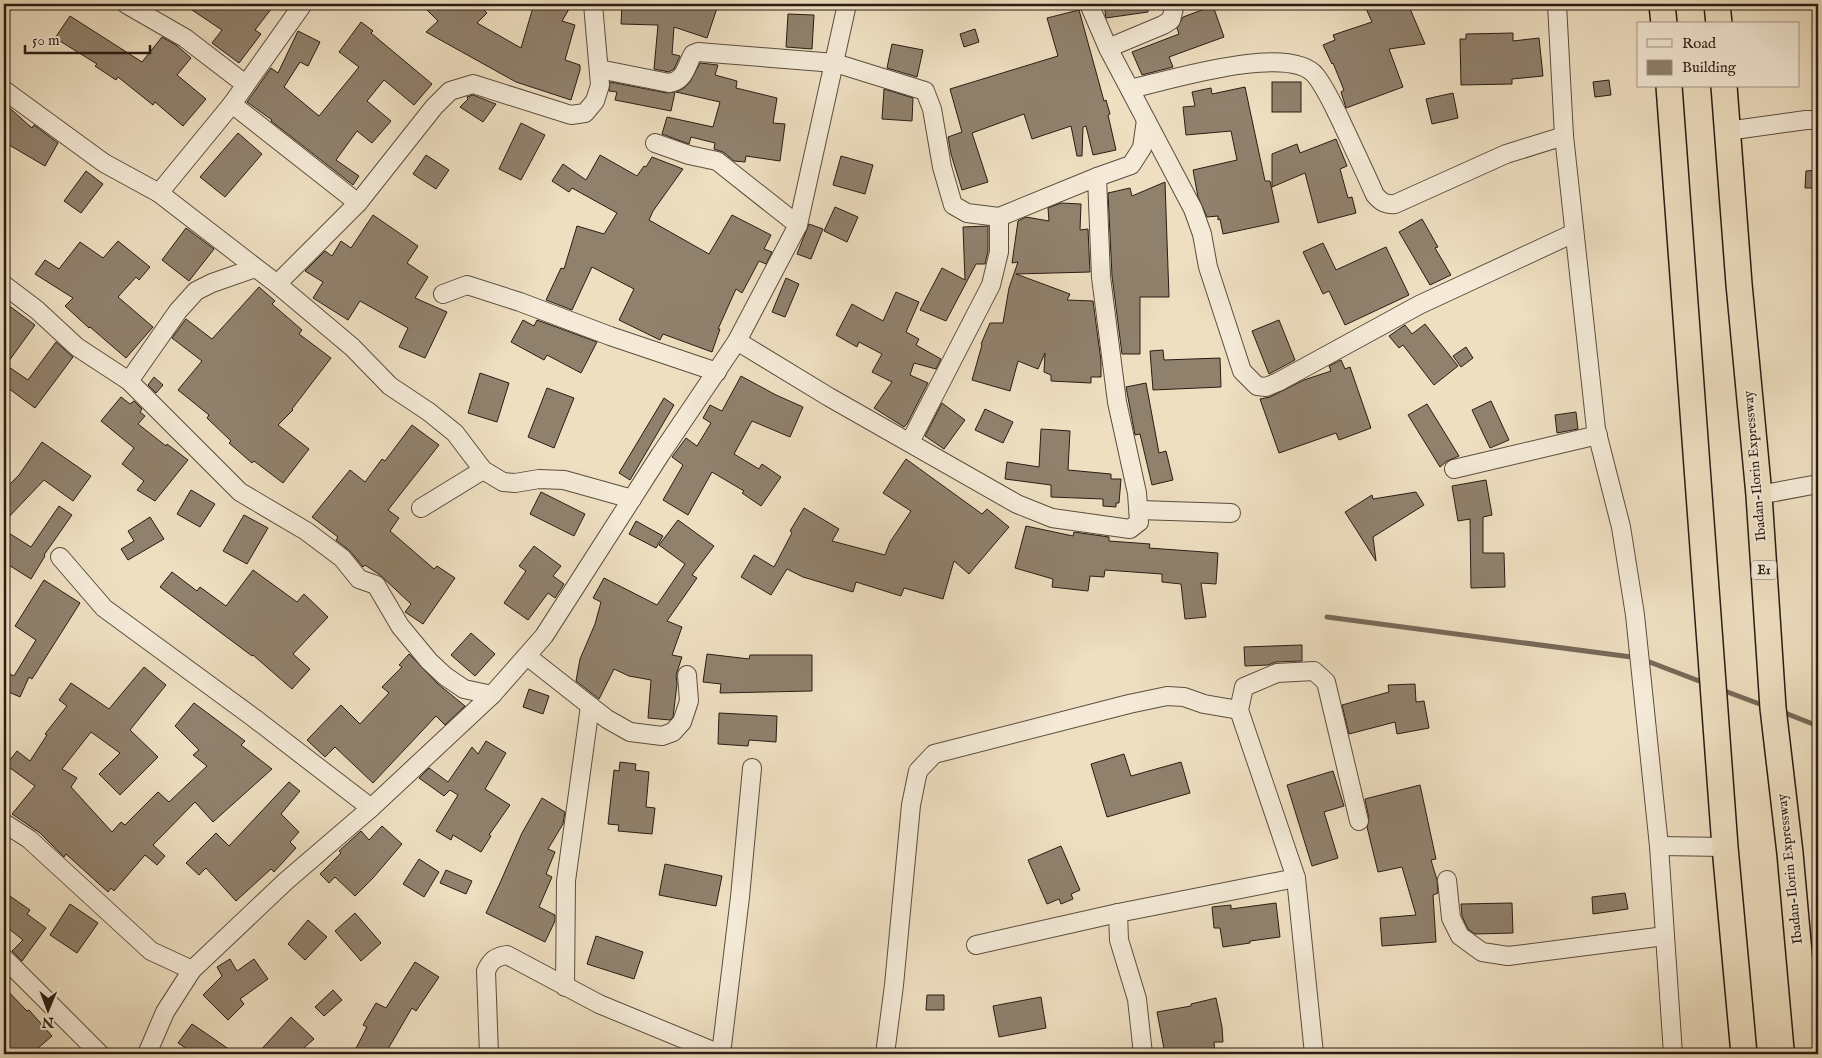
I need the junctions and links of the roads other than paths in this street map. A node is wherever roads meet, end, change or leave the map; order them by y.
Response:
1 (126, 4) edge
2 (303, 4) edge
3 (593, 4) edge
4 (847, 4) edge
5 (1089, 4) edge
6 (1175, 4) edge
7 (1557, 4) edge
8 (1662, 4) edge
9 (1717, 4) edge
10 (1664, 22) edge
11 (1719, 22) edge
12 (1108, 48) junction
13 (834, 63) junction
14 (599, 69) junction
15 (245, 84) junction
16 (1668, 88) edge
17 (1724, 88) edge
18 (1130, 89) junction
19 (4, 90) edge
20 (232, 104) junction
21 (1146, 120) junction
22 (1818, 120) edge
23 (1727, 131) junction
24 (1564, 136) junction
25 (655, 143) dead end
26 (1097, 177) junction
27 (159, 193) junction
28 (358, 203) junction
29 (999, 217) junction
30 (798, 225) junction
31 (1574, 233) junction
32 (255, 268) junction
33 (277, 284) junction
34 (4, 285) edge
35 (443, 294) dead end
36 (738, 341) junction
37 (717, 372) junction
38 (129, 381) junction
39 (1598, 435) junction
40 (910, 442) junction
41 (1454, 469) dead end
42 (483, 470) junction
43 (1818, 484) edge
44 (1758, 495) junction
45 (632, 499) junction
46 (420, 508) dead end
47 (1138, 510) junction
48 (1231, 513) dead end
49 (60, 557) dead end
50 (527, 656) junction
51 (687, 675) dead end
52 (492, 696) junction
53 (590, 706) junction
54 (1239, 710) junction
55 (752, 768) dead end
56 (370, 808) junction
57 (1359, 821) dead end
58 (4, 823) edge
59 (1658, 846) junction
60 (1725, 847) junction
61 (1296, 878) junction
62 (1447, 880) dead end
63 (1118, 913) junction
64 (1665, 936) junction
65 (976, 945) dead end
66 (4, 958) edge
67 (192, 970) junction
68 (566, 986) junction
69 (100, 1054) edge
70 (147, 1054) edge
71 (489, 1054) edge
72 (720, 1054) edge
73 (884, 1054) edge
74 (1143, 1054) edge
75 (1314, 1054) edge
76 (1673, 1054) edge
77 (1744, 1054) edge
78 (1808, 1054) edge

1 - 15 street
2 - 15 street
3 - 14 street
4 - 13 street
5 - 12 street
6 - 12 street
7 - 24 street
8 - 10 highway
9 - 11 highway
12 - 18 street
13 - 14 street
13 - 29 street
13 - 30 street
14 - 28 street
15 - 20 street
16 - 60 highway
17 - 23 highway, Ibadan-Ilorin Expressway / E1
18 - 21 street
18 - 24 street
19 - 27 street
20 - 27 street
20 - 28 street
21 - 26 street
21 - 31 street
22 - 23 street
23 - 44 highway, Ibadan-Ilorin Expressway / E1
24 - 31 street
25 - 30 street
26 - 29 street
26 - 47 street
27 - 32 street
28 - 33 street
29 - 40 street
30 - 36 street
31 - 39 street
32 - 33 street
32 - 38 street
33 - 42 street
34 - 38 street
35 - 37 street
36 - 37 street
36 - 40 street
37 - 45 street
38 - 52 street
39 - 41 street
39 - 59 street
40 - 47 street
42 - 45 street
42 - 46 street
43 - 44 street
44 - 78 highway, Ibadan-Ilorin Expressway / E1
45 - 50 street
47 - 48 street
49 - 56 street
50 - 52 street
50 - 53 street
51 - 53 street
52 - 56 street
53 - 68 street
54 - 57 street
54 - 61 street
54 - 73 street
55 - 72 street
56 - 67 street
58 - 67 street
59 - 60 street
59 - 64 street
60 - 77 highway
61 - 63 street
61 - 75 street
62 - 64 street
63 - 65 street
63 - 74 street
64 - 76 street
66 - 69 street
67 - 70 street
68 - 71 street
68 - 72 street

